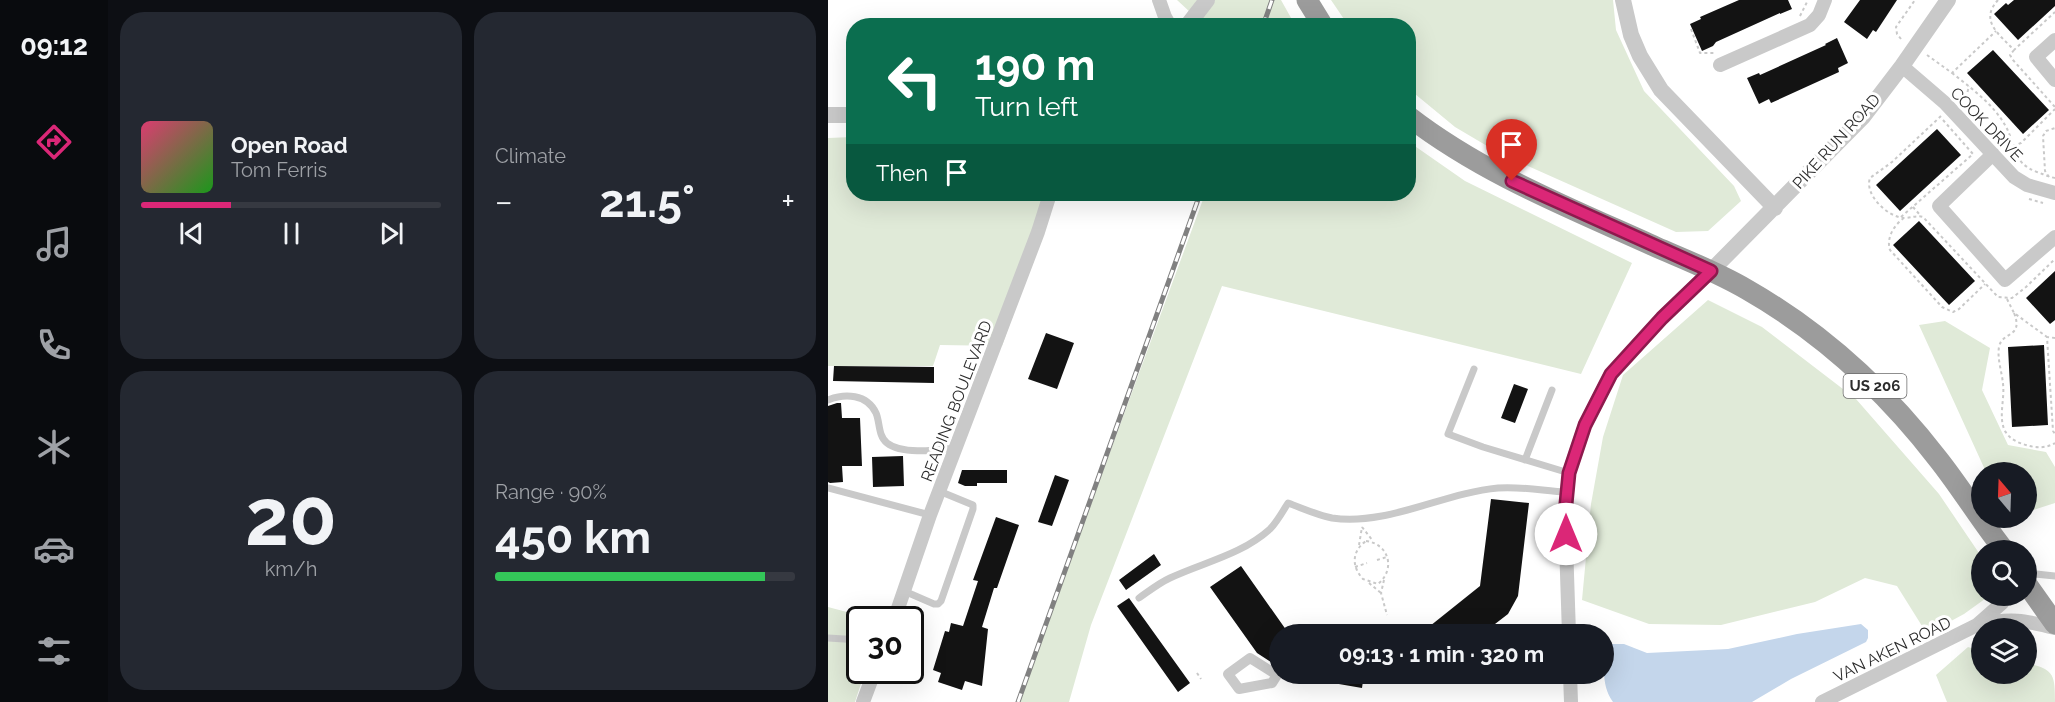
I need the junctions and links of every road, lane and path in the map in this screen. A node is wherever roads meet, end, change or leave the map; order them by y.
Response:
1 (1159, 0) edge
2 (1207, 0) edge
3 (1307, 0) edge
4 (1623, 0) edge
5 (1808, 0) edge
6 (1825, 0) edge
7 (1915, 0) edge
8 (1948, 0) edge
9 (1998, 0) edge
10 (2055, 12) edge
11 (1799, 17) dead end
12 (1166, 18) edge
13 (1193, 18) edge
14 (1318, 18) edge
15 (1690, 29) dead end
16 (1996, 31) junction
17 (1901, 39) dead end
18 (2055, 39) edge
19 (1722, 50) dead end
20 (2014, 50) junction
21 (1927, 55) dead end
22 (1720, 65) dead end
23 (1902, 66) junction
24 (1952, 73) junction
25 (2055, 80) edge
26 (1969, 86) junction
27 (1968, 94) junction
28 (1978, 94) junction
29 (1958, 103) dead end
30 (2055, 108) edge
31 (828, 115) edge
32 (846, 115) edge
33 (1943, 115) dead end
34 (1416, 122) edge
35 (1933, 124) dead end
36 (1944, 124) junction
37 (2040, 124) junction
38 (2055, 128) edge
39 (2046, 131) junction
40 (2013, 146) junction
41 (1973, 154) junction
42 (1993, 154) junction
43 (1976, 162) dead end
44 (2049, 177) junction
45 (2055, 178) edge
46 (2055, 193) edge
47 (1048, 201) edge
48 (1775, 207) junction
49 (1913, 207) junction
50 (1920, 215) dead end
51 (2055, 237) edge
52 (1711, 271) junction
53 (1985, 284) dead end
54 (2007, 298) dead end
55 (2014, 313) junction
56 (2047, 338) junction
57 (2055, 338) edge
58 (1474, 369) dead end
59 (2049, 370) junction
60 (2055, 370) edge
61 (1552, 390) dead end
62 (828, 400) edge
63 (2055, 434) edge
64 (2055, 443) edge
65 (955, 448) junction
66 (1525, 460) junction
67 (1569, 473) junction
68 (828, 488) edge
69 (939, 491) junction
70 (1567, 492) junction
71 (930, 515) junction
72 (1997, 540) edge
73 (1377, 544) junction
74 (1358, 548) junction
75 (1388, 557) junction
76 (1377, 560) dead end
77 (1367, 563) dead end
78 (1355, 567) junction
79 (2037, 574) edge
80 (1386, 575) junction
81 (2055, 576) edge
82 (1367, 582) junction
83 (904, 591) junction
84 (1381, 593) junction
85 (2037, 597) edge
86 (1139, 598) dead end
87 (899, 606) edge
88 (1999, 606) edge
89 (1387, 615) dead end
90 (2053, 617) edge
91 (1985, 618) edge
92 (2037, 618) edge
93 (1569, 624) edge
94 (1971, 628) edge
95 (828, 638) edge
96 (846, 639) edge
97 (1197, 673) dead end
98 (1201, 679) dead end
99 (870, 684) edge
100 (1570, 684) edge
101 (863, 702) edge
102 (1571, 702) edge
103 (1822, 702) edge

1 - 12 street
2 - 13 street
3 - 14 highway
4 - 48 street
5 - 11 path
6 - 22 street
7 - 17 path
8 - 23 street, PIKE RUN ROAD
9 - 16 path
10 - 20 path
15 - 19 path
16 - 20 path
16 - 24 path
18 - 25 street
20 - 30 path
21 - 24 path
23 - 42 street, COOK DRIVE
23 - 48 street, PIKE RUN ROAD
24 - 26 path
26 - 27 path
26 - 28 path
27 - 28 path
27 - 29 path
28 - 40 path
30 - 37 path
31 - 32 street
33 - 36 path
34 - 52 highway, US 206
35 - 36 path
36 - 41 path
37 - 39 path
37 - 40 path
38 - 39 path
39 - 44 path
40 - 44 path
41 - 43 path
41 - 49 path
42 - 46 street, COOK DRIVE
42 - 51 street
44 - 45 path
47 - 65 street, READING BOULEVARD
48 - 52 street, PIKE RUN ROAD
49 - 50 path
49 - 53 path
52 - 67 street
52 - 72 highway, US 206
54 - 55 path
55 - 56 path
55 - 64 path
56 - 57 path
56 - 59 path
58 - 66 lane
59 - 60 path
59 - 63 path
61 - 66 lane
62 - 65 lane
65 - 69 street, READING BOULEVARD
66 - 67 lane
67 - 70 street
68 - 71 lane
69 - 71 street, READING BOULEVARD
69 - 83 lane
70 - 86 lane
70 - 93 street
71 - 83 street, READING BOULEVARD
73 - 74 path
73 - 74 path
73 - 75 path
74 - 78 path
75 - 76 path
75 - 80 path
77 - 78 path
78 - 82 path
79 - 81 lane
80 - 82 path
80 - 84 path
82 - 84 path
83 - 87 street, READING BOULEVARD
84 - 89 path
85 - 90 highway
88 - 91 street, VAN AKEN ROAD
90 - 92 street, VAN AKEN ROAD
94 - 103 street, VAN AKEN ROAD
95 - 96 lane
97 - 98 path
99 - 101 street
100 - 102 street

